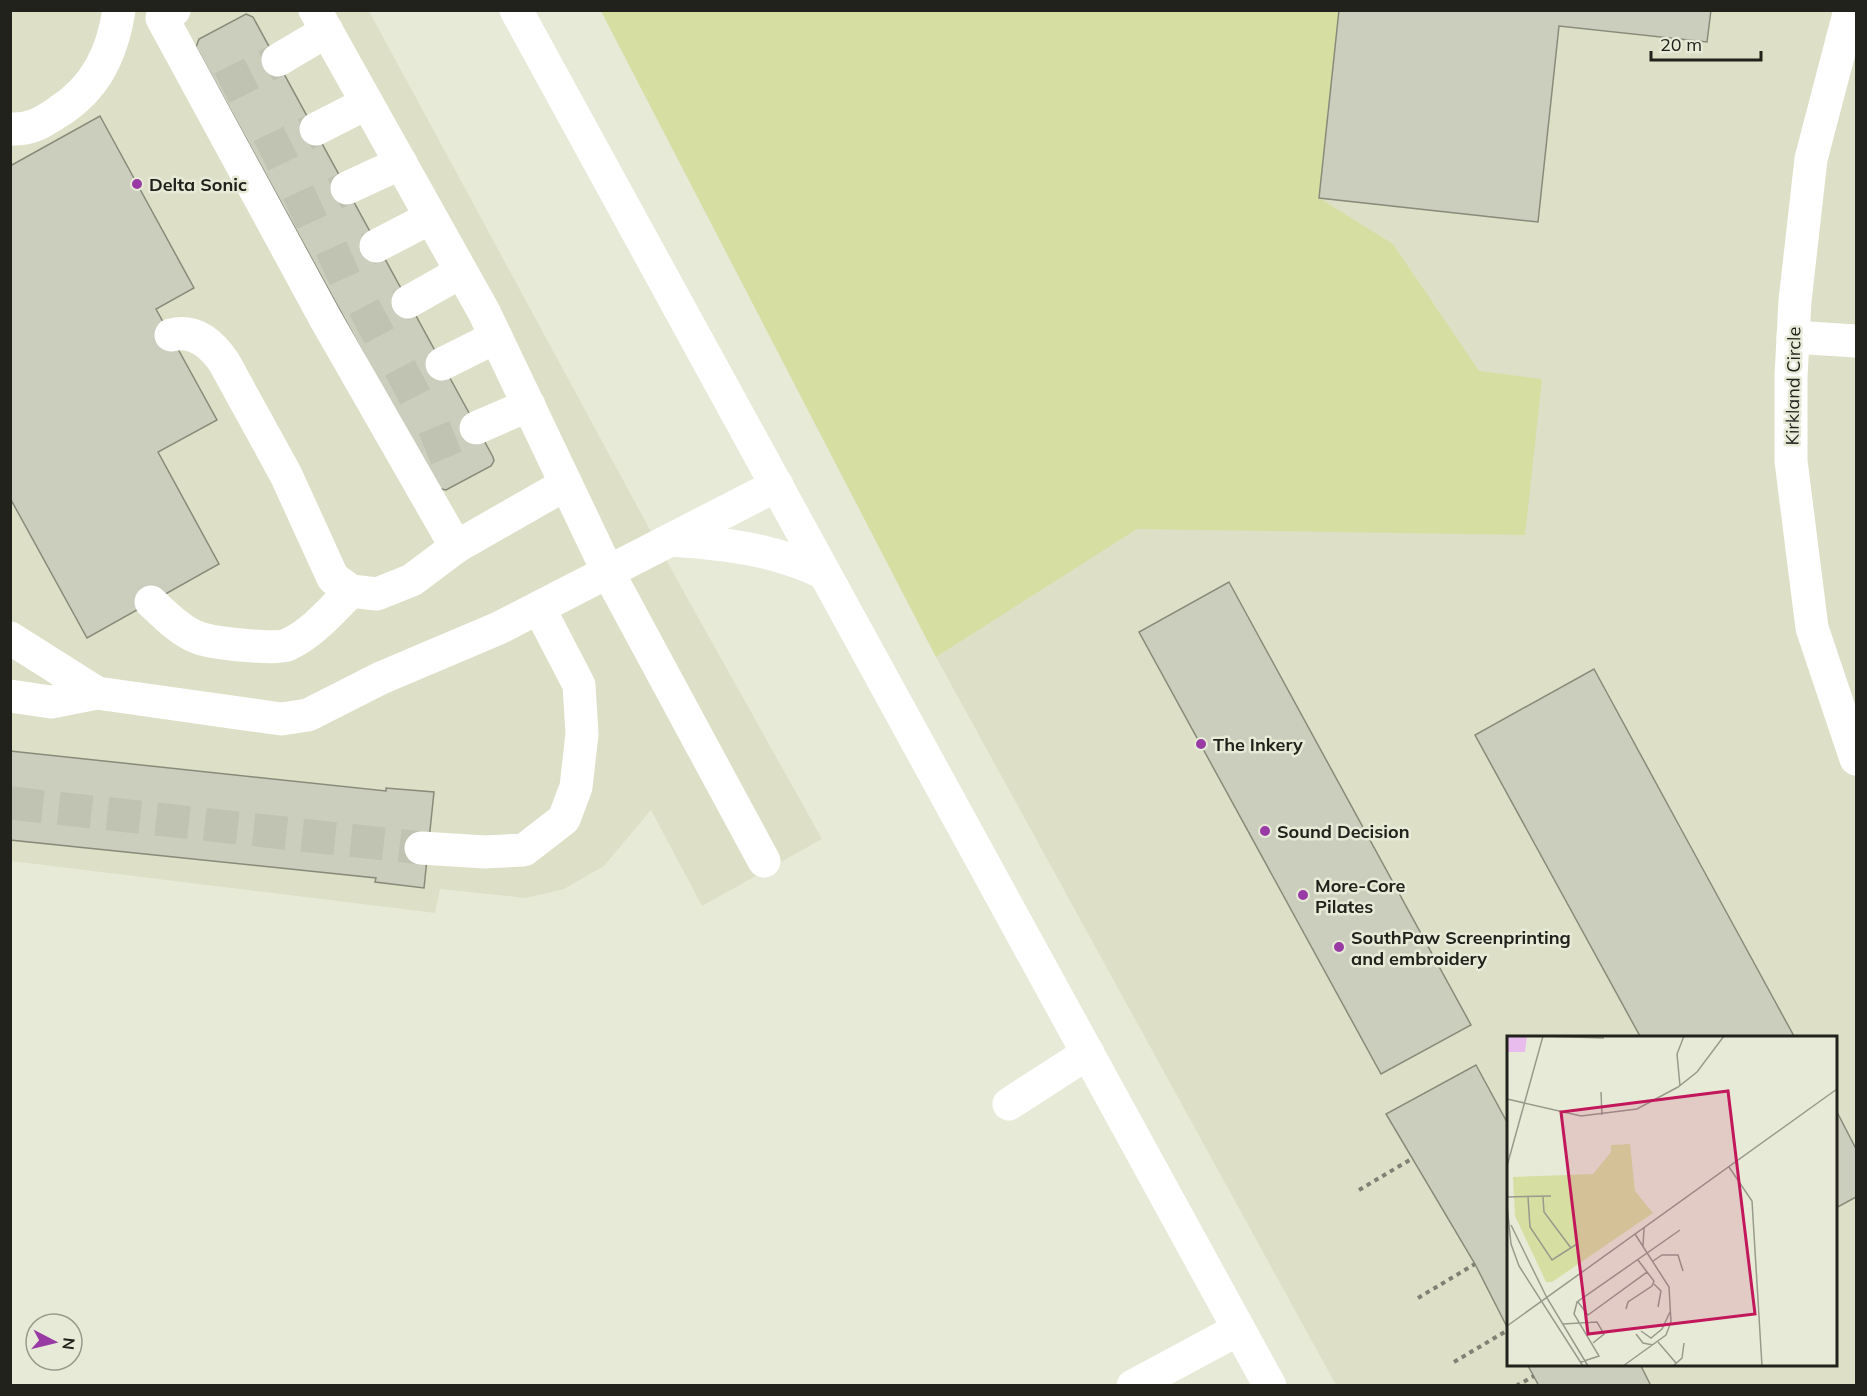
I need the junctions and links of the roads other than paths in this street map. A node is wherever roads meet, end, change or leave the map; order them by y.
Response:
1 (119, 10) edge
2 (174, 10) edge
3 (516, 10) edge
4 (1850, 10) edge
5 (321, 21) edge
6 (278, 60) tunnel mouth
7 (367, 103) junction
8 (10, 129) edge
9 (316, 129) tunnel mouth
10 (401, 163) junction
11 (347, 188) tunnel mouth
12 (430, 218) junction
13 (376, 246) tunnel mouth
14 (461, 272) junction
15 (408, 302) tunnel mouth
16 (171, 335) dead end
17 (496, 337) junction
18 (1793, 337) junction
19 (1857, 341) edge
20 (442, 364) tunnel mouth
21 (529, 405) junction
22 (476, 428) tunnel mouth
23 (566, 484) junction
24 (777, 485) junction
25 (671, 540) junction
26 (456, 547) junction
27 (608, 572) junction
28 (825, 573) junction
29 (351, 591) junction
30 (151, 602) dead end
31 (539, 608) junction
32 (10, 638) edge
33 (97, 693) junction
34 (10, 696) edge
35 (1857, 759) edge
36 (421, 848) tunnel mouth
37 (765, 861) dead end
38 (1088, 1053) junction
39 (1009, 1104) dead end
40 (1239, 1329) junction
41 (1133, 1386) edge
42 (1270, 1386) edge

1 - 8 main road
2 - 26 main road
3 - 24 main road
4 - 18 main road, Kirkland Circle
5 - 6 main road
5 - 7 main road
7 - 9 main road
7 - 10 main road
10 - 11 main road
10 - 12 main road
12 - 13 main road
12 - 14 main road
14 - 15 main road
14 - 17 main road
16 - 29 main road
17 - 20 main road
17 - 21 main road
18 - 19 main road
18 - 35 main road, Kirkland Circle
21 - 22 main road
21 - 23 main road
23 - 26 main road
23 - 27 main road
24 - 25 main road
24 - 28 main road
25 - 27 main road
25 - 28 main road
26 - 29 main road
27 - 31 main road
27 - 37 main road
28 - 38 main road
29 - 30 main road
31 - 33 main road
31 - 36 main road
32 - 33 main road
33 - 34 main road
38 - 39 main road
38 - 40 main road
40 - 41 main road
40 - 42 main road

